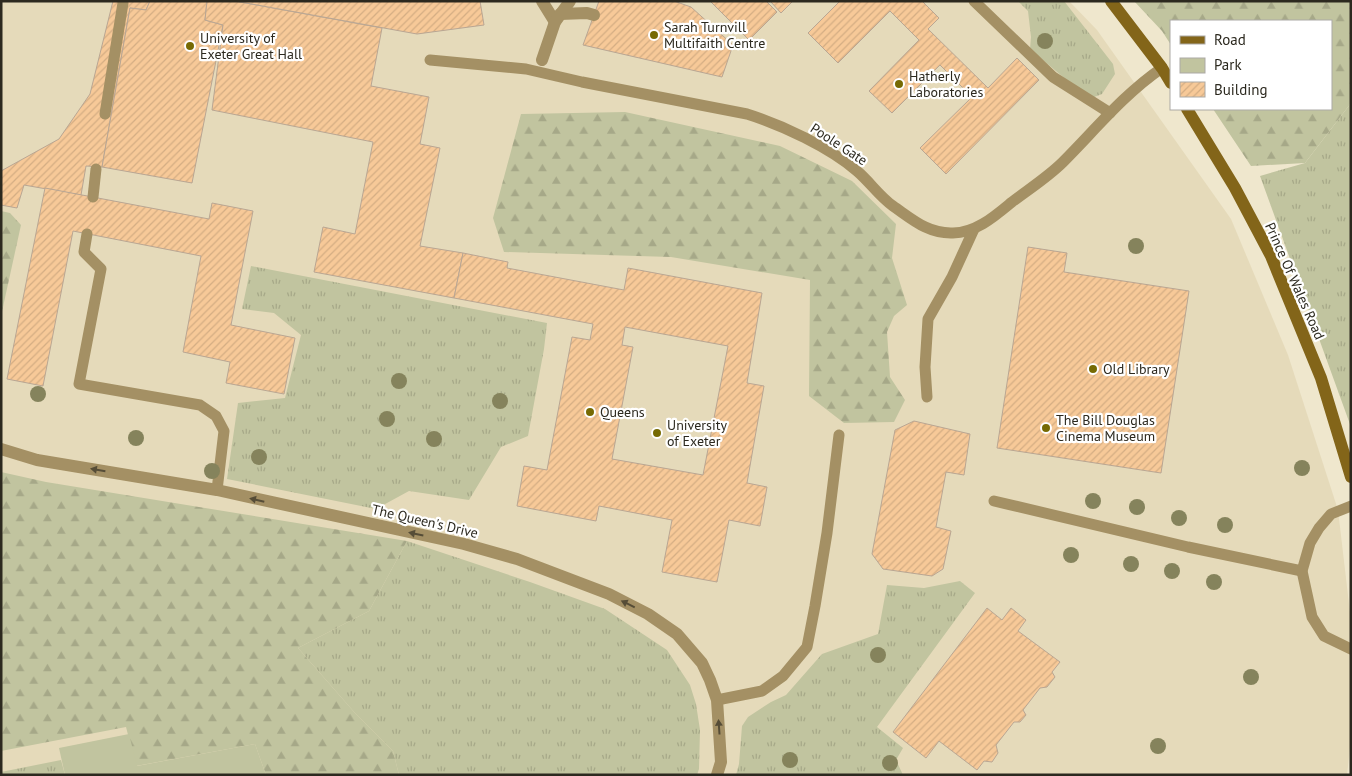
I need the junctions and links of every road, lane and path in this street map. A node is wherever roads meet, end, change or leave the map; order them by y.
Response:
1 (542, 1) edge
2 (570, 1) edge
3 (974, 1) edge
4 (1111, 1) edge
5 (124, 3) dead end
6 (594, 15) dead end
7 (557, 18) junction
8 (430, 60) dead end
9 (542, 60) dead end
10 (1162, 68) junction
11 (1170, 81) edge
12 (1188, 110) edge
13 (1110, 112) junction
14 (105, 114) dead end
15 (96, 169) dead end
16 (93, 197) dead end
17 (974, 229) junction
18 (87, 234) dead end
19 (927, 397) dead end
20 (840, 435) dead end
21 (1, 449) edge
22 (1351, 477) edge
23 (217, 490) junction
24 (994, 501) dead end
25 (1351, 506) edge
26 (1302, 570) junction
27 (1351, 649) edge
28 (717, 700) junction
29 (717, 775) edge

1 - 7 street
2 - 7 street
3 - 13 lane
4 - 10 street
5 - 14 lane
6 - 7 street
7 - 9 street
8 - 17 lane, Poole Gate
10 - 11 street
10 - 13 lane, Poole Gate
12 - 22 street, Prince Of Wales Road
13 - 17 lane, Poole Gate
15 - 16 lane
17 - 19 lane
18 - 23 lane
20 - 28 lane
23 -> 21 street, The Queen's Drive
28 -> 23 street, The Queen's Drive
24 - 26 lane
25 - 26 lane
26 - 27 lane
29 -> 28 street, The Queen's Drive

